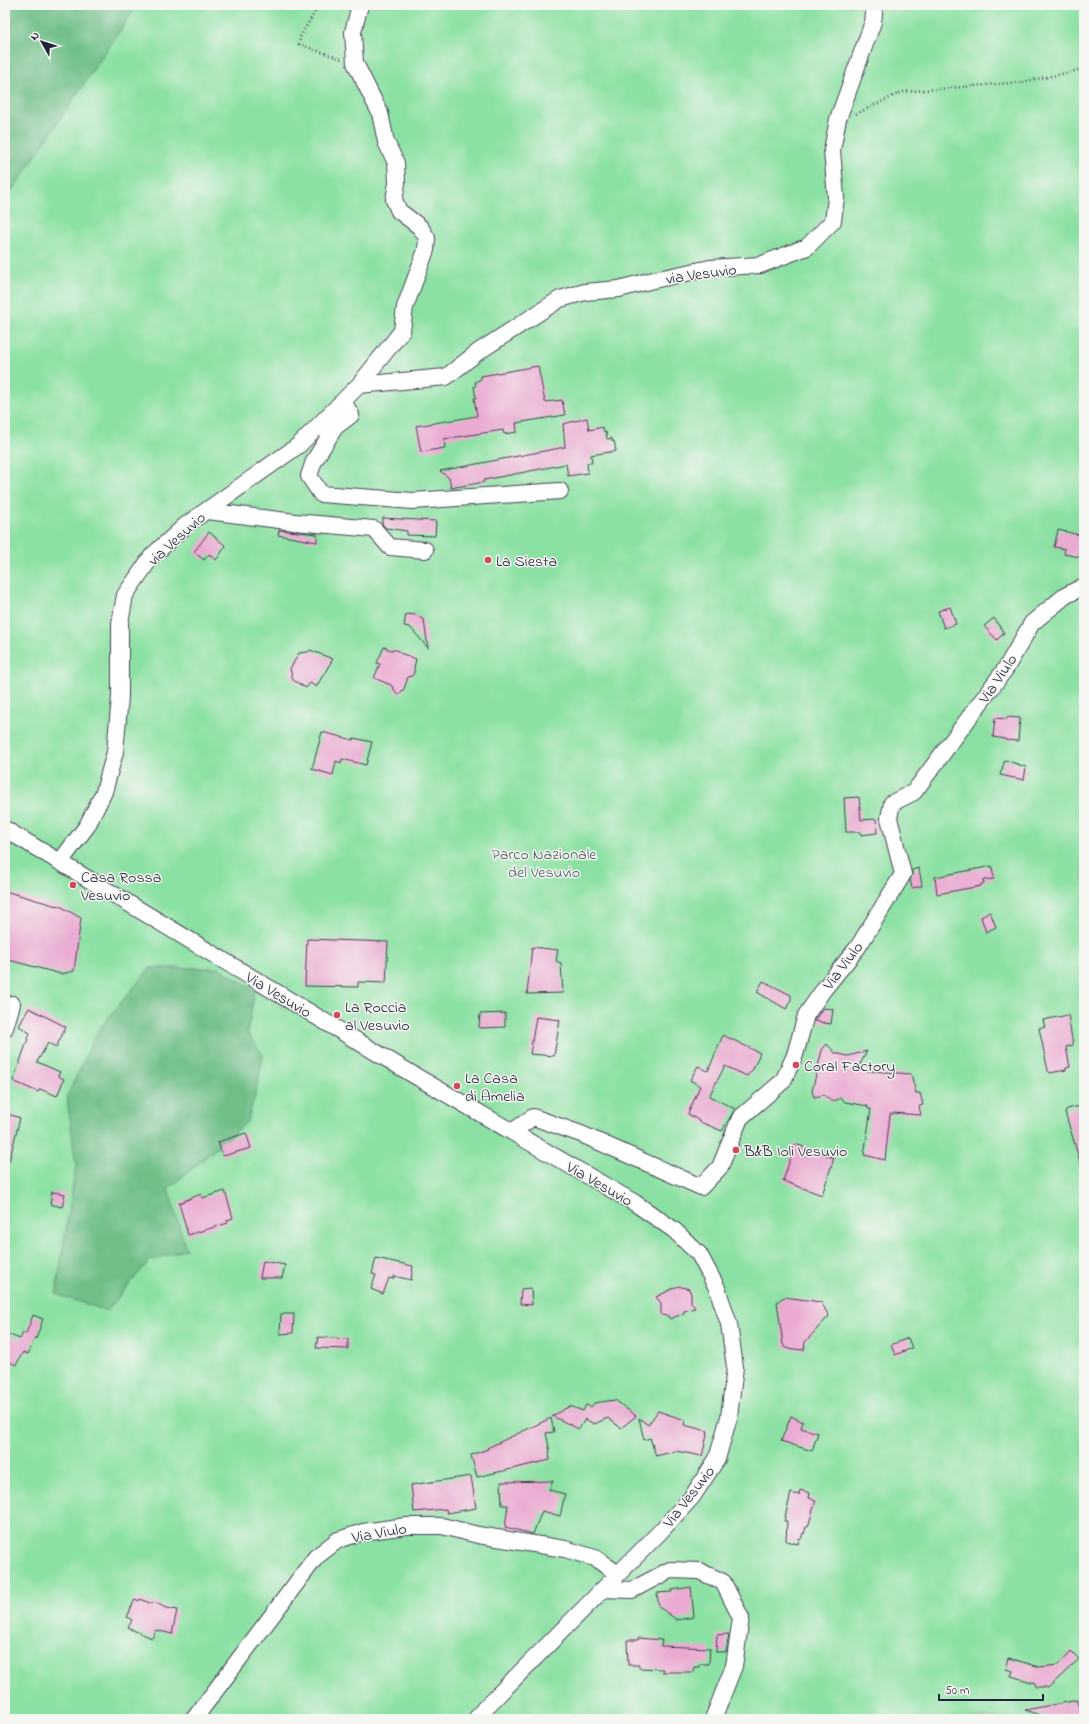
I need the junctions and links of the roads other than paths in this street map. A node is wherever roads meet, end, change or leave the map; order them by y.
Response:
1 (360, 5) edge
2 (875, 5) edge
3 (359, 385) junction
4 (343, 401) junction
5 (560, 491) dead end
6 (206, 511) junction
7 (425, 550) dead end
8 (1084, 586) edge
9 (5, 829) edge
10 (60, 862) junction
11 (12, 1004) dead end
12 (5, 1028) edge
13 (512, 1132) junction
14 (618, 1574) junction
15 (603, 1589) junction
16 (194, 1719) edge
17 (476, 1719) edge
18 (713, 1719) edge

1 - 3 street, via Vesuvio
2 - 3 street, via Vesuvio
3 - 4 street, via Vesuvio
4 - 5 street
4 - 6 street, via Vesuvio
6 - 7 street
6 - 10 street, via Vesuvio
8 - 13 street, Via Viulo
9 - 10 street, Via Vesuvio
10 - 13 street, Via Vesuvio
11 - 12 street
13 - 14 street, Via Vesuvio
14 - 15 street, Via Vesuvio
14 - 16 street, Via Viulo
15 - 17 street, Via Vesuvio
15 - 18 street

